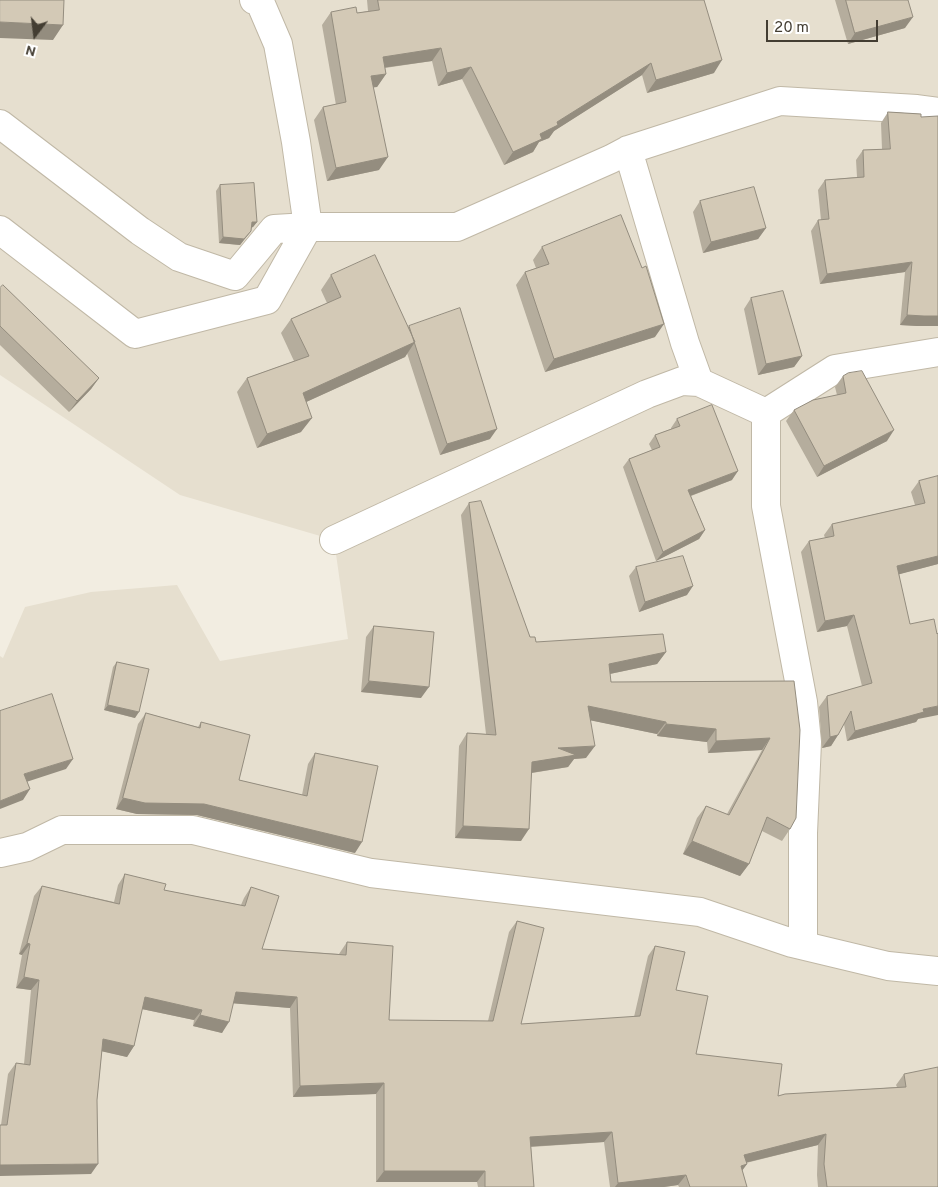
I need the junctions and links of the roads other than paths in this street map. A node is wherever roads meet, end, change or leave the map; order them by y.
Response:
1 (258, 1) edge
2 (938, 112) edge
3 (0, 124) edge
4 (628, 150) junction
5 (308, 227) junction
6 (0, 230) edge
7 (938, 352) edge
8 (699, 382) junction
9 (766, 414) junction
10 (334, 540) dead end
11 (0, 853) edge
12 (803, 945) junction
13 (938, 972) edge

1 - 5 street
2 - 4 street
3 - 5 street
4 - 5 street
4 - 8 street
5 - 6 street
7 - 9 street
8 - 9 street
8 - 10 street
9 - 12 street
11 - 12 street
12 - 13 street

